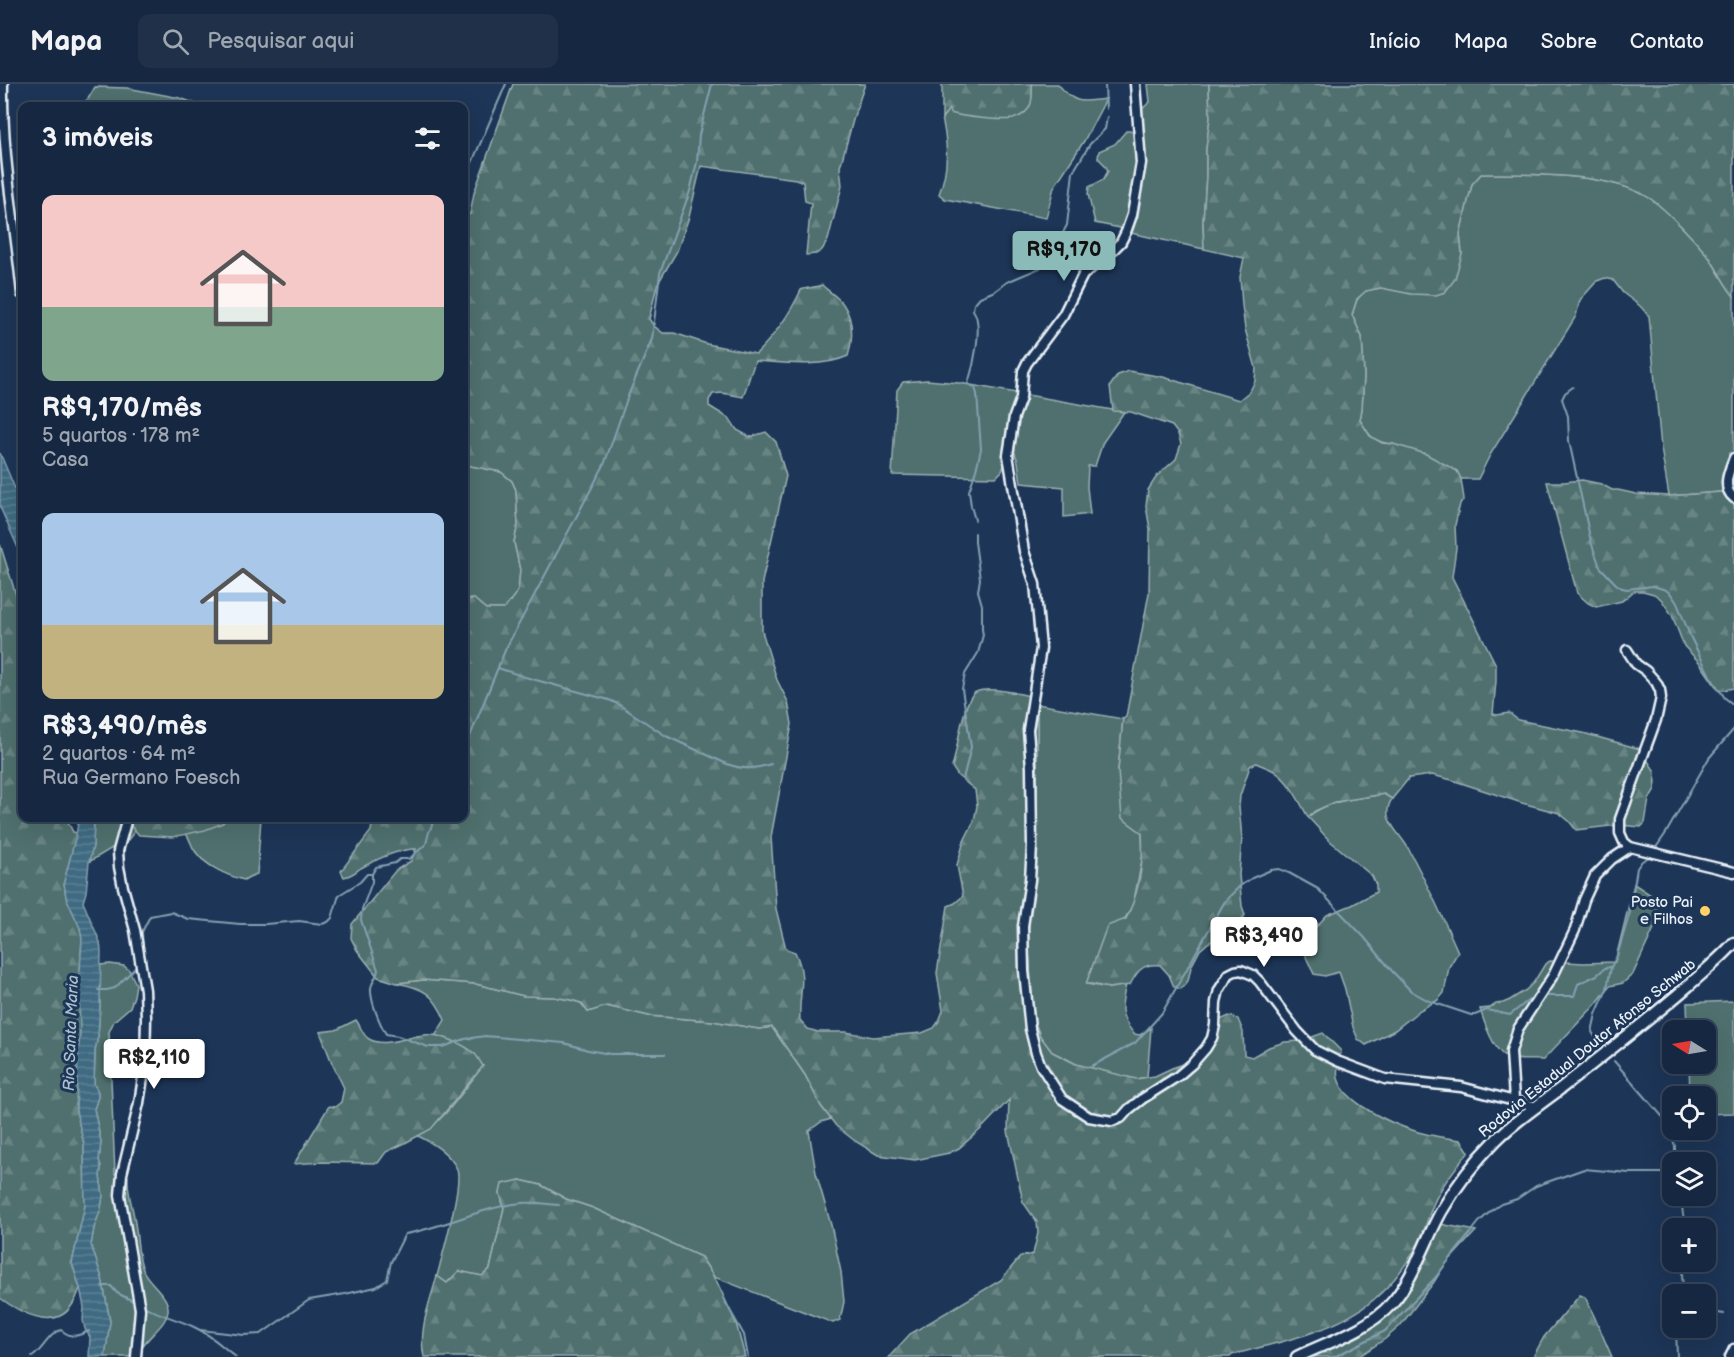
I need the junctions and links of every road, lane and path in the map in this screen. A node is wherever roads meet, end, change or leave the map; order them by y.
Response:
1 (3, 84) edge
2 (1134, 84) edge
3 (18, 263) edge
4 (1734, 458) edge
5 (1734, 498) edge
6 (1627, 650) dead end
7 (126, 822) edge
8 (1630, 847) junction
9 (1734, 872) edge
10 (1734, 943) edge
11 (1514, 1100) junction
12 (1537, 1107) junction
13 (136, 1357) edge
14 (1297, 1357) edge

1 - 3 street
2 - 11 street
4 - 5 street
6 - 8 street
7 - 13 street
8 - 9 street
8 - 11 street
10 - 12 main road, Rodovia Estadual Doutor Afonso Schwab
11 - 12 street
12 - 14 main road, Rodovia Estadual Doutor Afonso Schwab

